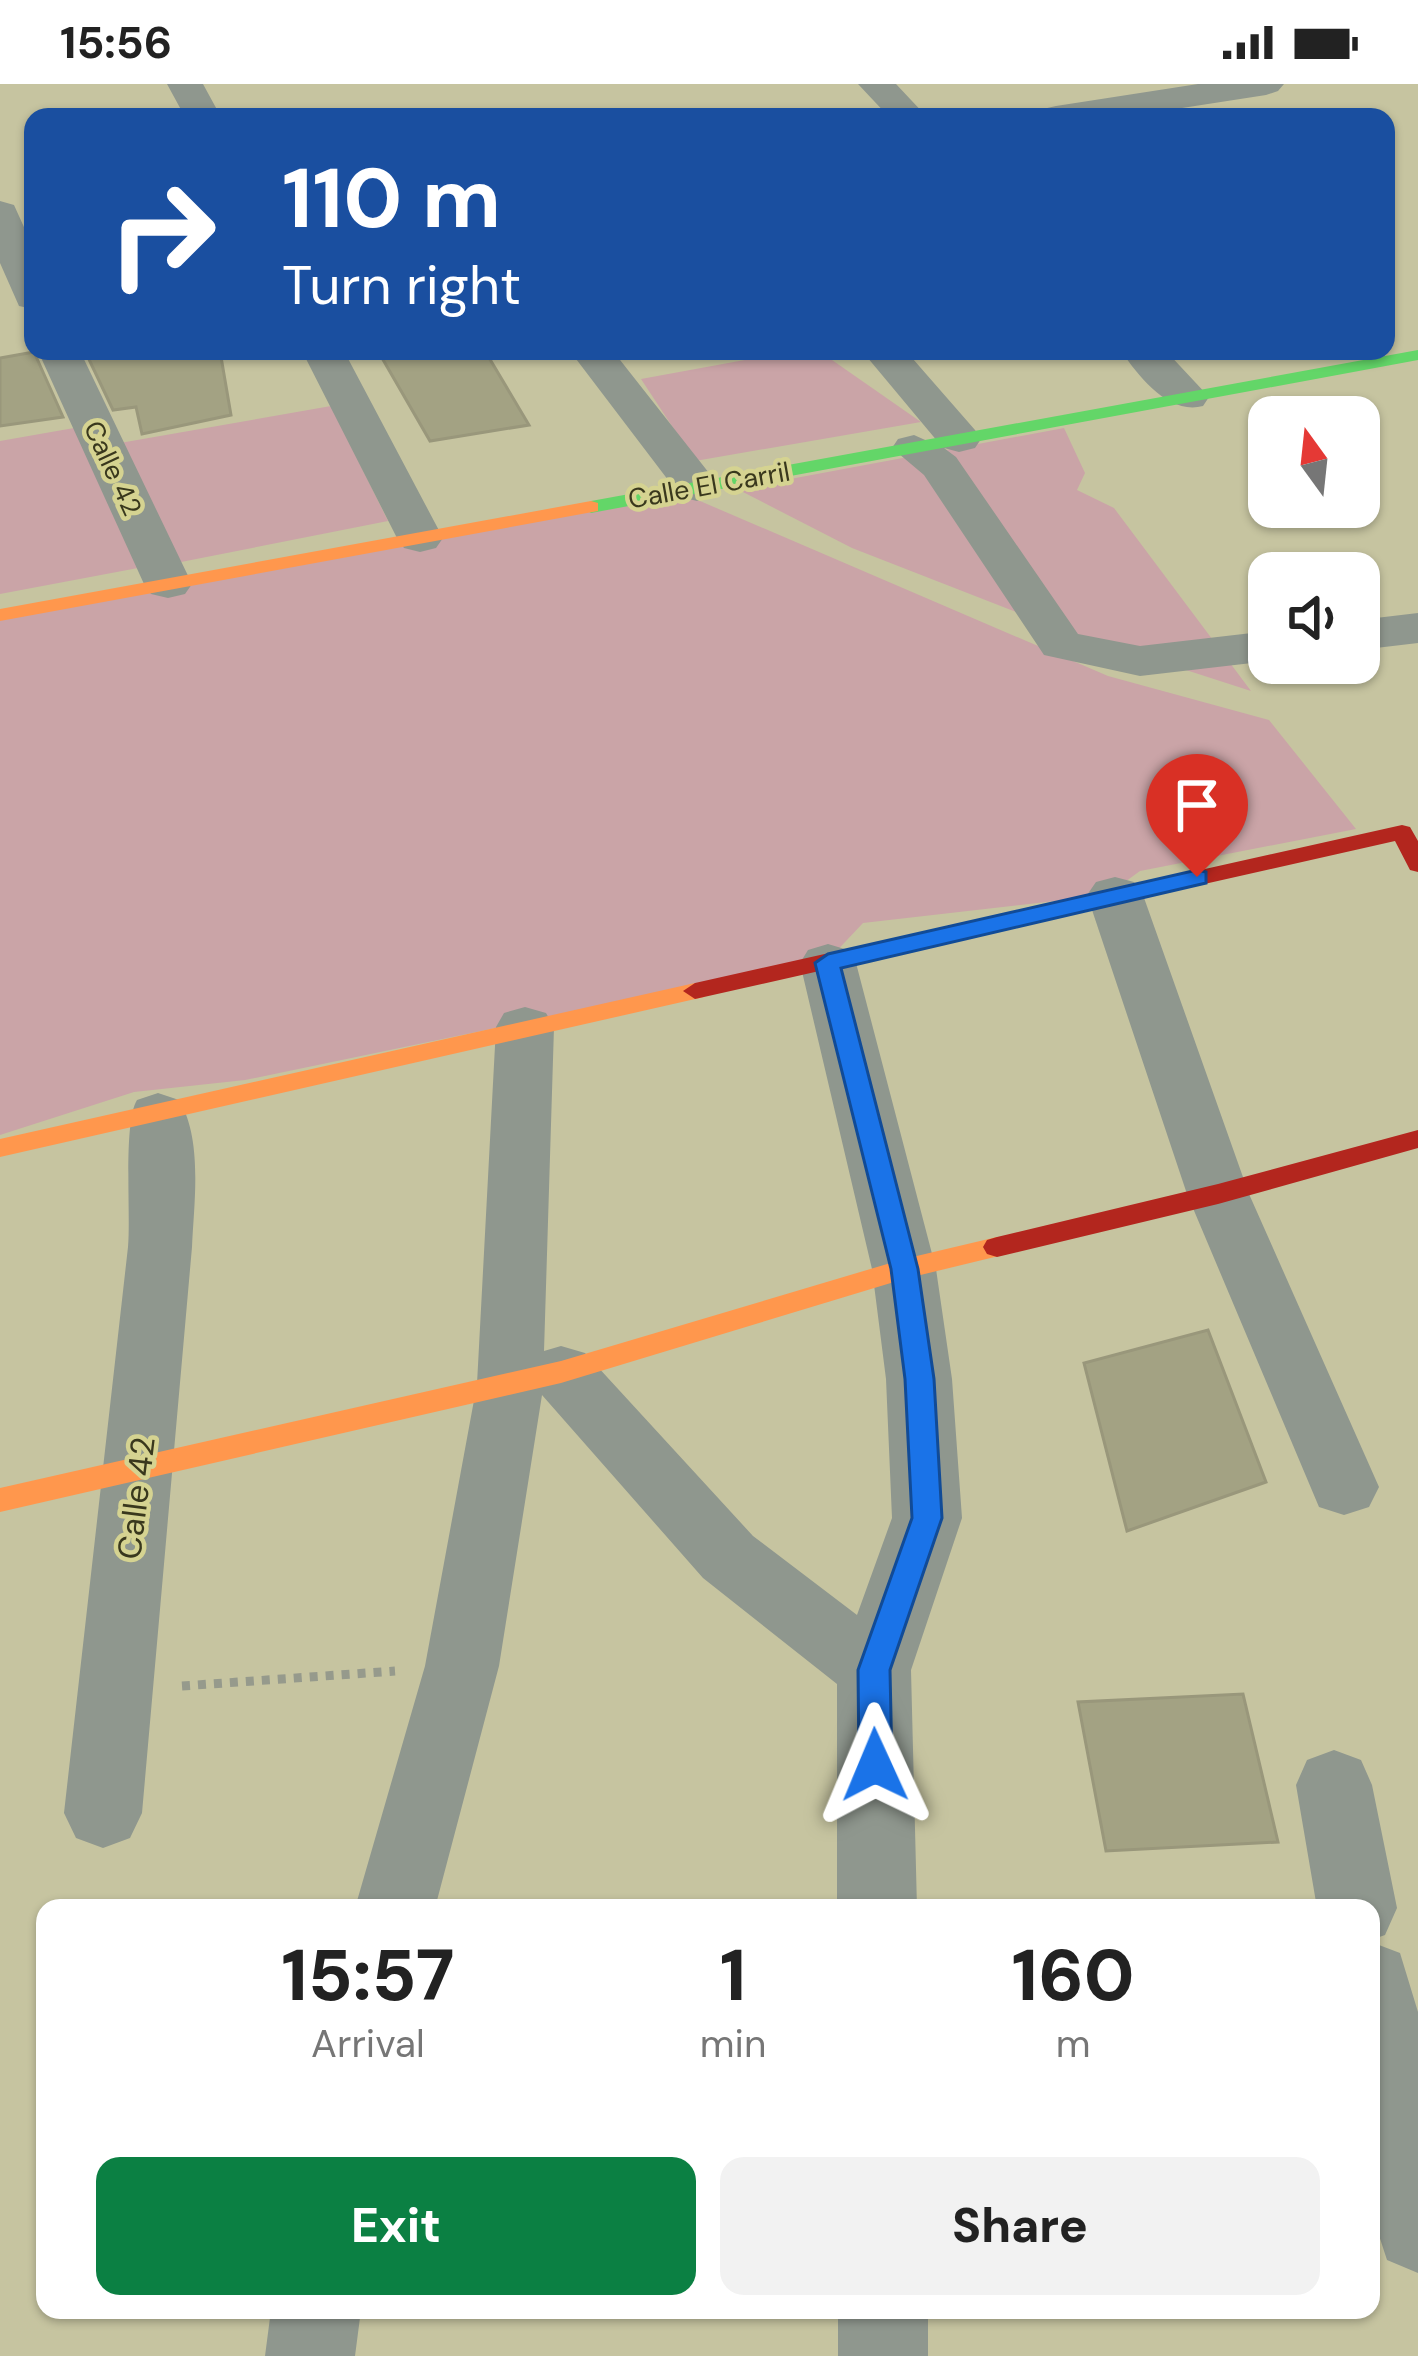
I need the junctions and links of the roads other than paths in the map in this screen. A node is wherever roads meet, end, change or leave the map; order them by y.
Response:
1 (876, 84) edge
2 (1266, 84) edge
3 (900, 108) edge
4 (1164, 108) edge
5 (0, 213) edge
6 (23, 284) edge
7 (62, 360) edge
8 (328, 360) edge
9 (598, 360) edge
10 (888, 360) edge
11 (1151, 360) edge
12 (1348, 360) edge
13 (1188, 398) junction
14 (937, 443) junction
15 (697, 487) junction
16 (420, 538) junction
17 (168, 584) junction
18 (0, 615) edge
19 (1418, 628) edge
20 (1380, 633) edge
21 (1248, 649) edge
22 (1418, 865) edge
23 (1115, 895) junction
24 (828, 963) junction
25 (525, 1027) junction
26 (158, 1115) junction
27 (1418, 1139) edge
28 (0, 1148) edge
29 (1218, 1194) junction
30 (904, 1269) junction
31 (535, 1378) junction
32 (142, 1468) junction
33 (1344, 1487) dead end
34 (0, 1500) edge
35 (874, 1670) junction
36 (1334, 1785) dead end
37 (104, 1813) dead end
38 (397, 1899) edge
39 (877, 1899) edge
40 (1355, 1899) edge
41 (1380, 2028) edge
42 (1418, 2229) edge
43 (315, 2319) edge
44 (883, 2319) edge
45 (310, 2356) edge
46 (884, 2356) edge

1 - 3 street
2 - 4 street
5 - 6 street
7 - 17 street, Calle 42
8 - 16 street
9 - 15 street
10 - 14 street
11 - 13 street
12 - 13 street, Calle El Carril
13 - 14 street, Calle El Carril
14 - 15 street, Calle El Carril
14 - 21 street
15 - 16 street, Calle El Carril
16 - 17 street, Calle El Carril
17 - 18 street, Calle El Carril
19 - 20 street
22 - 23 street
23 - 24 street
23 - 29 street
24 - 25 street
24 - 30 street
25 - 26 street
25 - 31 street
26 - 28 street
26 - 32 street, Calle 42
27 - 29 street
29 - 30 street
29 - 33 street
30 - 31 street
30 - 35 street
31 - 32 street
31 - 35 street
31 - 38 street
32 - 34 street
32 - 37 street, Calle 42
35 - 39 street
36 - 40 street
41 - 42 street
43 - 45 street
44 - 46 street

